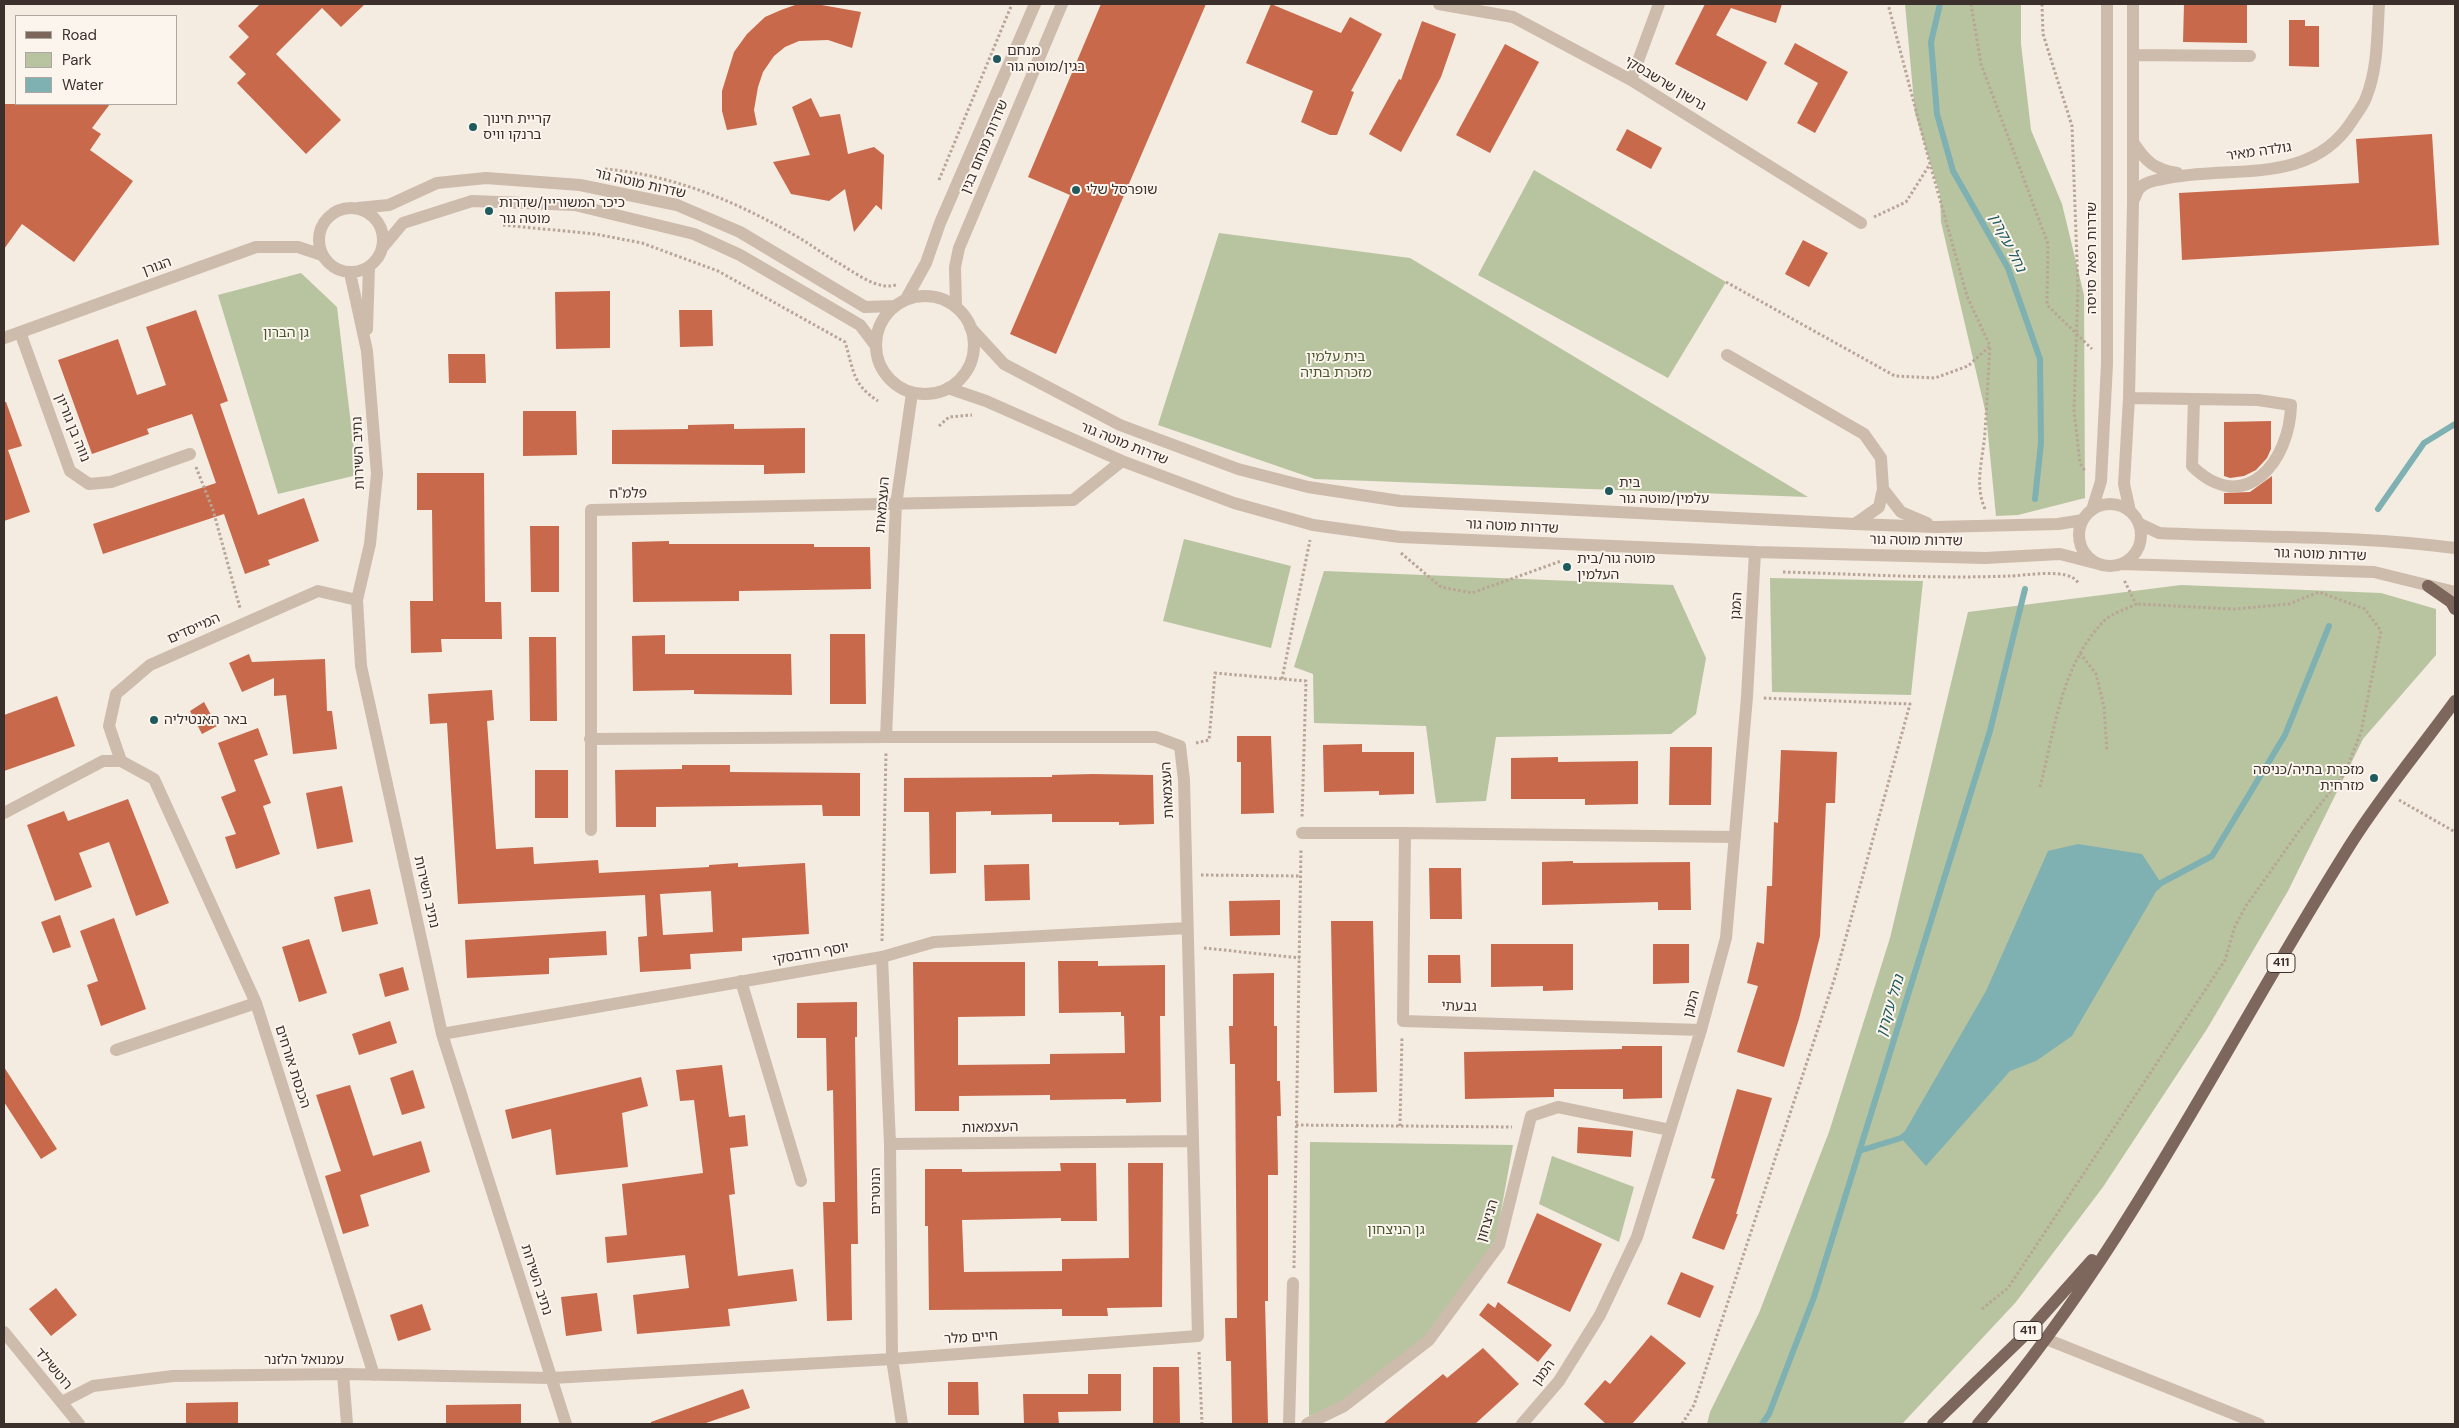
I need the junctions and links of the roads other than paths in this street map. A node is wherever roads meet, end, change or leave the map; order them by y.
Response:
1 (1035, 4) edge
2 (1062, 4) edge
3 (1439, 4) edge
4 (1659, 4) edge
5 (2108, 4) edge
6 (2133, 4) edge
7 (2379, 4) edge
8 (2133, 55) junction
9 (2250, 56) dead end
10 (1631, 80) junction
11 (2133, 142) junction
12 (2182, 174) junction
13 (2133, 203) junction
14 (358, 208) junction
15 (1861, 224) road end
16 (382, 247) junction
17 (322, 255) junction
18 (369, 267) junction
19 (350, 273) junction
20 (906, 299) junction
21 (894, 306) junction
22 (956, 307) junction
23 (970, 327) junction
24 (20, 332) junction
25 (4, 338) edge
26 (876, 346) junction
27 (367, 352) junction
28 (1727, 355) dead end
29 (948, 388) junction
30 (912, 393) junction
31 (2129, 398) junction
32 (2194, 399) junction
33 (190, 454) road end
34 (1122, 461) junction
35 (1883, 489) junction
36 (896, 505) junction
37 (2130, 511) junction
38 (2087, 515) junction
39 (1855, 524) junction
40 (2140, 524) junction
41 (1936, 527) junction
42 (2455, 548) edge
43 (1755, 552) junction
44 (2099, 564) junction
45 (2119, 565) junction
46 (2428, 586) junction
47 (2455, 592) edge
48 (357, 600) junction
49 (2455, 609) edge
50 (2455, 701) edge
51 (886, 737) junction
52 (590, 739) junction
53 (120, 761) junction
54 (4, 813) edge
55 (591, 830) dead end
56 (1302, 833) road end
57 (1405, 833) junction
58 (1735, 838) junction
59 (1187, 928) junction
60 (882, 957) junction
61 (740, 981) junction
62 (256, 1003) junction
63 (1701, 1030) junction
64 (442, 1034) junction
65 (116, 1050) dead end
66 (1670, 1130) junction
67 (1193, 1141) junction
68 (890, 1144) junction
69 (801, 1181) dead end
70 (2117, 1232) junction
71 (1293, 1283) road end
72 (4, 1332) edge
73 (2046, 1340) junction
74 (892, 1359) junction
75 (343, 1374) junction
76 (374, 1375) junction
77 (552, 1378) junction
78 (62, 1402) junction
79 (79, 1424) edge
80 (347, 1424) edge
81 (566, 1424) edge
82 (902, 1424) edge
83 (1289, 1424) edge
84 (1307, 1424) edge
85 (1522, 1424) edge
86 (1933, 1424) edge
87 (1978, 1424) edge
88 (2259, 1424) edge

1 - 20 street, שדרות מנחם בגין
2 - 22 street, שדרות מנחם בגין
3 - 10 street, גרשון שרשבסקי
4 - 10 street
5 - 38 street, שדרות רפאל סויסה
6 - 8 street
7 - 12 street, גולדה מאיר
8 - 9 street
8 - 11 street
10 - 15 street, גרשון שרשבסקי
11 - 12 street, גולדה מאיר
11 - 13 street
12 - 13 street, גולדה מאיר
13 - 31 street
14 - 16 street
14 - 17 street
14 - 21 street, שדרות מוטה גור
16 - 18 street
16 - 26 street
17 - 19 street
17 - 24 street, הגורן
18 - 19 street
18 - 27 street, נתיב השירות
19 - 27 street, נתיב השירות
20 - 21 street
20 - 22 street
21 - 26 street
22 - 23 street
23 - 29 street
23 - 39 street, שדרות מוטה גור
24 - 25 street, הגורן
24 - 33 street, נווה בן גוריון
26 - 30 street
27 - 48 street, נתיב השירות
28 - 35 street
29 - 30 street
29 - 34 street, שדרות מוטה גור
30 - 36 street, העצמאות
31 - 32 street
31 - 37 street
32 - 32 street
34 - 36 street
34 - 43 street, שדרות מוטה גור
35 - 39 street
35 - 41 street
36 - 51 street, העצמאות
36 - 52 street, פלמ"ח
37 - 38 street
37 - 40 street
38 - 41 street, שדרות מוטה גור
38 - 44 street
39 - 41 street, שדרות מוטה גור
40 - 42 street, שדרות מוטה גור
40 - 45 street
43 - 44 street, שדרות מוטה גור
43 - 58 street, המגן
44 - 45 street
45 - 46 street, שדרות מוטה גור
46 - 47 street, שדרות מוטה גור
46 - 49 main road
48 - 53 street, המייסדים
48 - 64 street, נתיב השירות
50 - 70 main road, 411
51 - 52 street
51 - 59 street, העצמאות
52 - 55 street, פלמ"ח
53 - 54 street
53 - 62 street, הכנסת אורחים
56 - 57 street
57 - 58 street
57 - 63 street, גבעתי
58 - 63 street, המגן
59 - 60 street, יוסף רודבסקי
59 - 67 street, העצמאות
60 - 61 street, יוסף רודבסקי
60 - 68 street, הנוטרים
61 - 64 street, יוסף רודבסקי
61 - 69 street
62 - 65 street
62 - 76 street, הכנסת אורחים
63 - 66 street, המגן
64 - 77 street, נתיב השירות
66 - 84 street, הניצחון
66 - 85 street, המגן
67 - 68 street, העצמאות
67 - 74 street, חיים מלר
68 - 74 street, הנוטרים
70 - 73 main road, 411
70 - 86 main road, 411
71 - 83 street
72 - 78 street, רוטשילד
73 - 87 main road, 411
73 - 88 street
74 - 77 street, חיים מלר
74 - 82 street, הנוטרים
75 - 76 street, עמנואל הלזנר
75 - 78 street, עמנואל הלזנר
75 - 80 street
76 - 77 street, עמנואל הלזנר
77 - 81 street, נתיב השירות
78 - 79 street, רוטשילד

